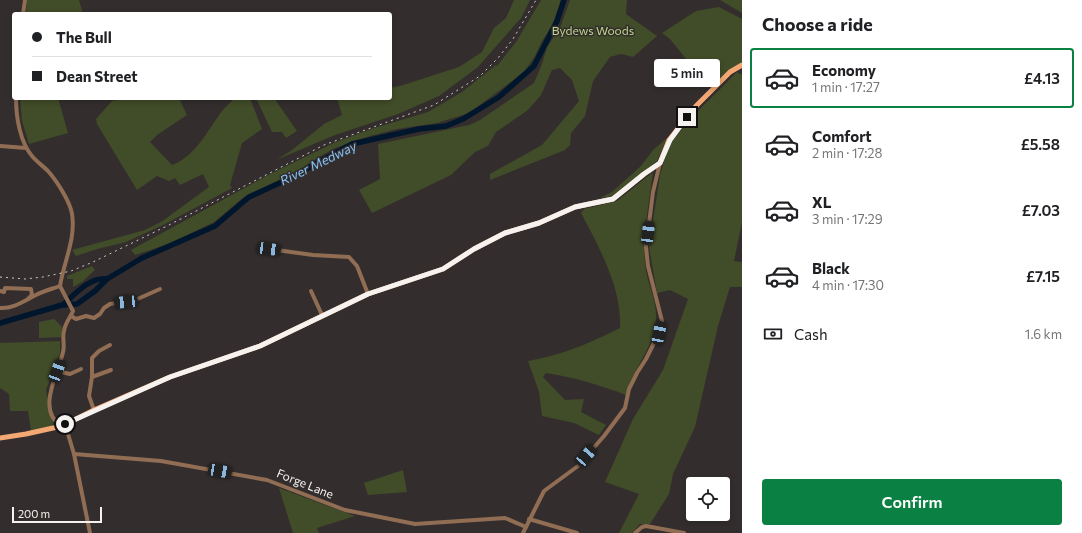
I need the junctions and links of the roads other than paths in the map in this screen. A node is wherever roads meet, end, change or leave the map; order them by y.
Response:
1 (25, 0) edge
2 (23, 12) edge
3 (742, 65) edge
4 (16, 100) edge
5 (0, 146) edge
6 (26, 148) junction
7 (660, 163) junction
8 (269, 249) dead end
9 (60, 286) junction
10 (160, 289) dead end
11 (0, 291) edge
12 (311, 291) dead end
13 (368, 294) junction
14 (23, 304) junction
15 (0, 308) edge
16 (72, 314) junction
17 (322, 315) junction
18 (110, 344) dead end
19 (111, 370) dead end
20 (57, 371) junction
21 (79, 372) dead end
22 (92, 377) junction
23 (94, 410) junction
24 (54, 419) junction
25 (64, 425) junction
26 (52, 428) junction
27 (0, 438) edge
28 (74, 454) junction
29 (529, 519) junction
30 (526, 527) junction
31 (90, 533) edge
32 (523, 533) edge
33 (577, 533) edge
34 (635, 533) edge
35 (684, 533) edge

1 - 2 street
3 - 7 main road
4 - 6 street
5 - 6 street
6 - 9 street
7 - 13 main road
7 - 29 street
8 - 13 street
9 - 14 street
9 - 16 street
10 - 16 street
11 - 14 street
12 - 17 street
13 - 17 main road
14 - 15 street
16 - 20 street
17 - 23 main road
18 - 22 street
19 - 22 street
20 - 21 street
20 - 24 street
22 - 23 street
23 - 25 main road
24 - 25 street
24 - 26 street
25 - 26 main road
25 - 28 street
26 - 27 main road
28 - 30 street, Forge Lane
28 - 31 street
29 - 30 street
29 - 33 street
30 - 32 street
34 - 35 street

